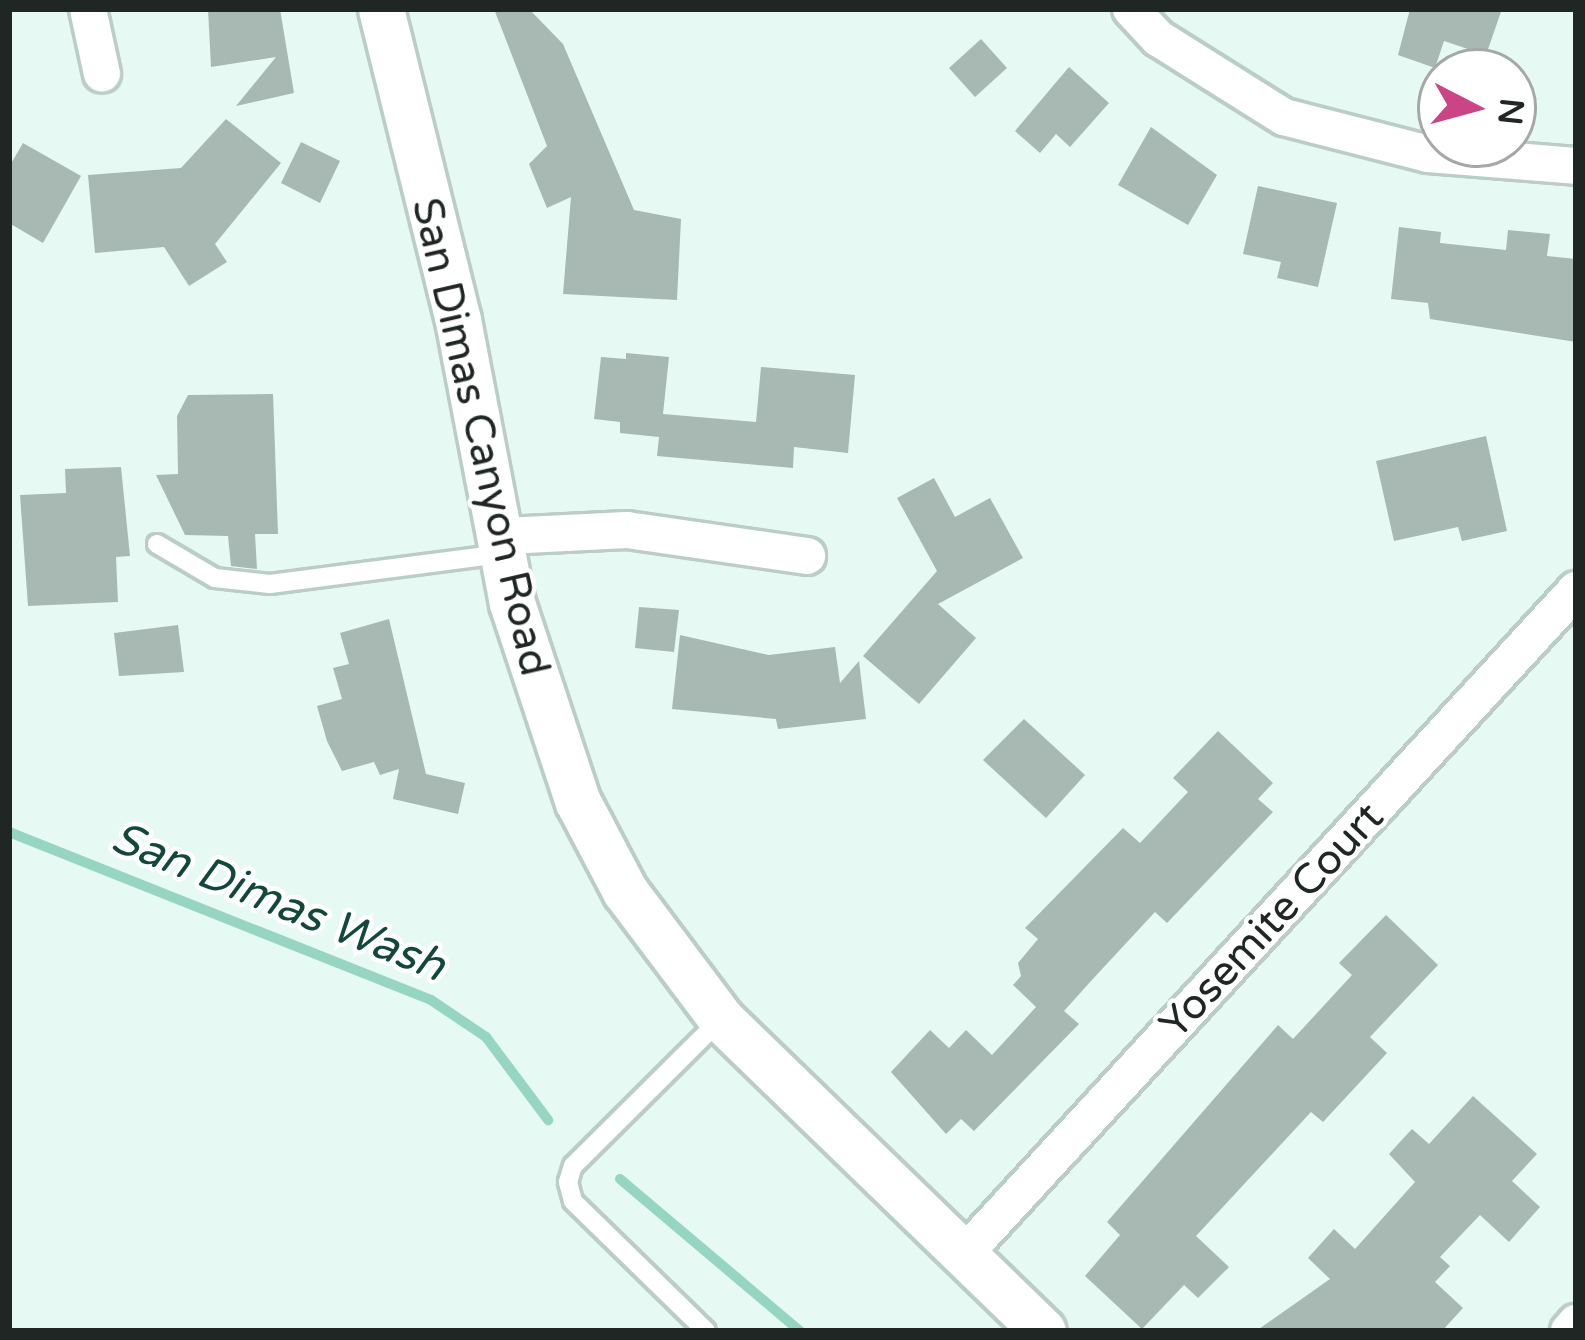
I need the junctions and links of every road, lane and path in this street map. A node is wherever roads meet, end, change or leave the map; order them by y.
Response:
1 (88, 9) edge
2 (381, 9) edge
3 (1132, 9) edge
4 (101, 74) dead end
5 (1576, 166) edge
6 (157, 544) dead end
7 (506, 544) junction
8 (807, 556) dead end
9 (1576, 590) edge
10 (722, 1019) junction
11 (967, 1251) junction
12 (1576, 1323) edge
13 (706, 1331) edge
14 (1043, 1331) edge
15 (1569, 1331) edge

1 - 4 street
2 - 7 street, San Dimas Canyon Road
3 - 5 street
6 - 7 lane
7 - 8 street
7 - 10 street, San Dimas Canyon Road
9 - 11 street, Yosemite Court
10 - 11 street, San Dimas Canyon Road
10 - 13 lane
11 - 14 street, San Dimas Canyon Road
12 - 15 street

